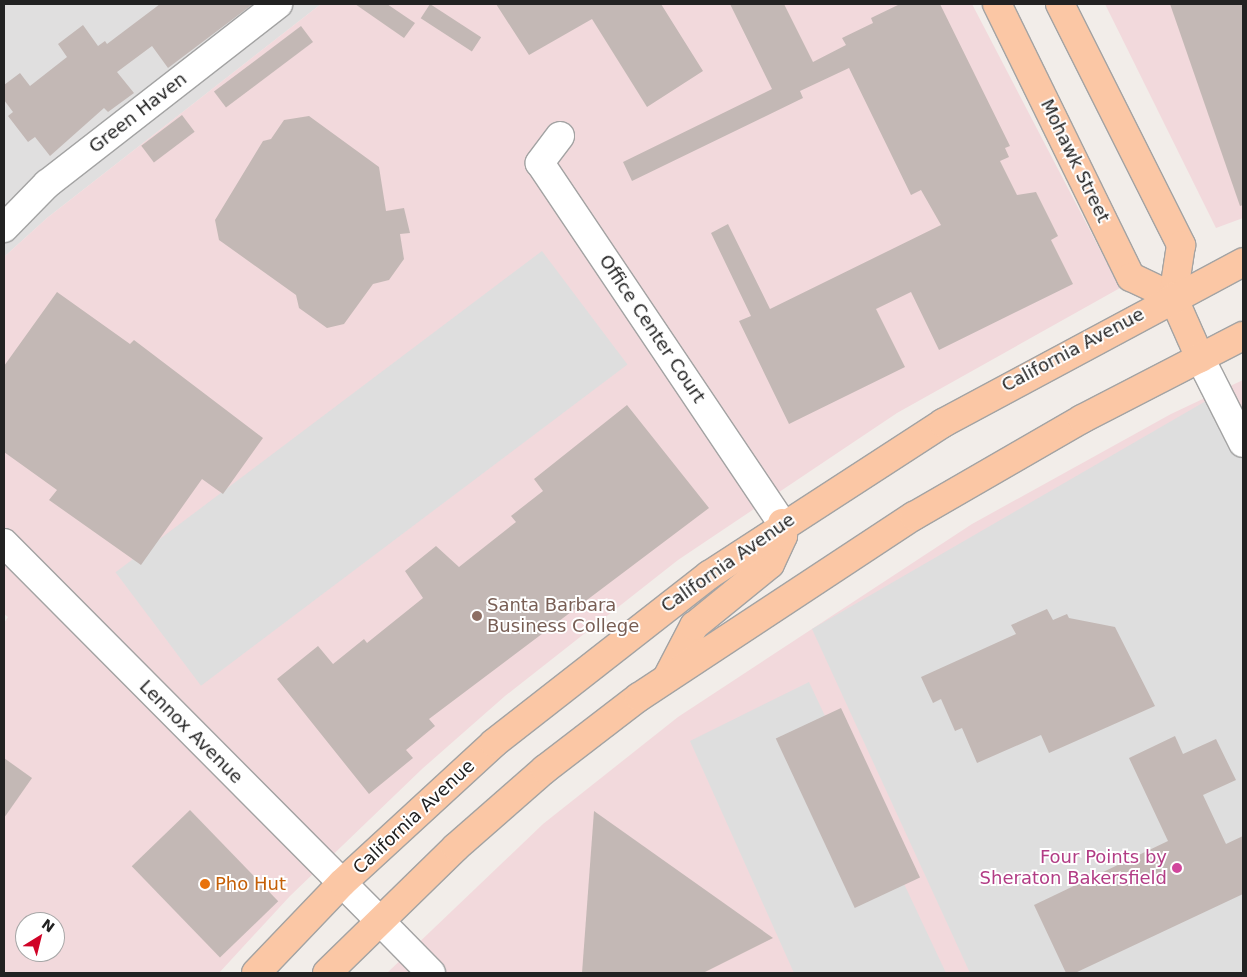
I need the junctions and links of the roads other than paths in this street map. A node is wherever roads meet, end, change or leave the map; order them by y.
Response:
1 (278, 4) edge
2 (998, 4) edge
3 (1060, 4) edge
4 (560, 136) dead end
5 (4, 228) edge
6 (1243, 262) edge
7 (1173, 297) junction
8 (1243, 336) edge
9 (1200, 358) junction
10 (1243, 442) edge
11 (782, 523) junction
12 (4, 543) edge
13 (667, 678) junction
14 (342, 883) junction
15 (379, 920) junction
16 (256, 973) edge
17 (327, 973) edge
18 (431, 973) edge

1 - 5 street, Green Haven
2 - 7 main road, Mohawk Street
3 - 7 main road
4 - 11 street, Office Center Court
6 - 7 main road, California Avenue
7 - 9 main road
7 - 11 main road, California Avenue
8 - 9 main road
9 - 10 street
9 - 13 main road
11 - 13 main road
11 - 14 main road, California Avenue
12 - 14 street, Lennox Avenue
13 - 15 main road
14 - 15 street, Lennox Avenue
14 - 16 main road, California Avenue
15 - 17 main road
15 - 18 street, Lennox Avenue

